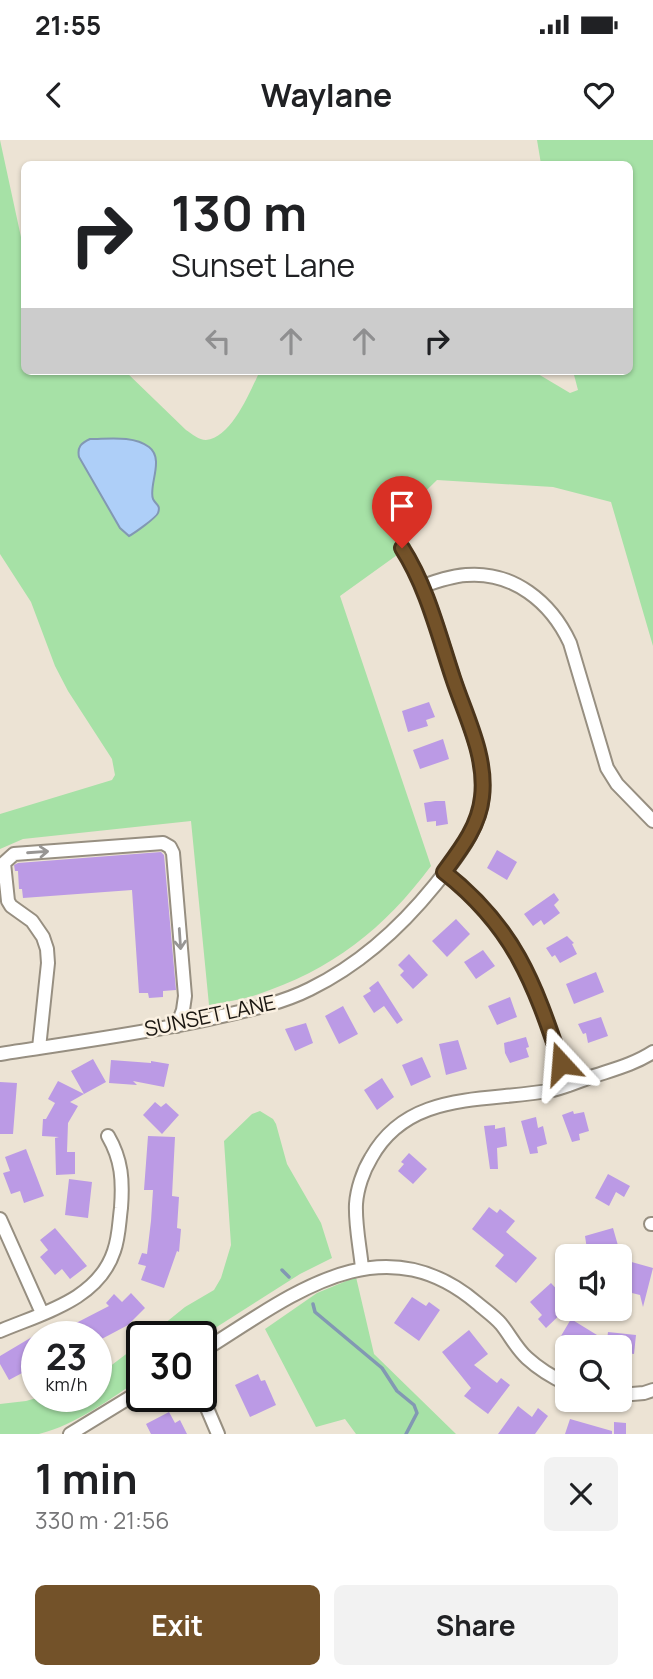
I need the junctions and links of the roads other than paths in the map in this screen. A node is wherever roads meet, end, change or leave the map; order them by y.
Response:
1 (402, 548) dead end
2 (422, 586) junction
3 (653, 821) edge
4 (444, 872) junction
5 (177, 1026) junction
6 (39, 1048) junction
7 (653, 1052) edge
8 (0, 1054) edge
9 (569, 1085) junction
10 (108, 1136) dead end
11 (0, 1219) edge
12 (362, 1268) junction
13 (42, 1313) junction
14 (0, 1331) edge
15 (217, 1342) edge
16 (555, 1378) edge
17 (653, 1390) edge
18 (632, 1394) edge
19 (126, 1400) edge
20 (209, 1412) edge
21 (70, 1434) edge
22 (218, 1434) edge

1 - 2 street, SUNSET LANE
2 - 3 street
2 - 4 street, SUNSET LANE
4 - 5 street, SUNSET LANE
4 - 9 street
5 - 6 street, SUNSET LANE
6 -> 5 street
6 - 8 street, SUNSET LANE
7 - 9 street
9 - 12 street
10 - 13 street
11 - 13 street
12 - 15 street
12 - 16 street
13 - 14 street
17 - 18 street
19 - 21 street
20 - 22 street

